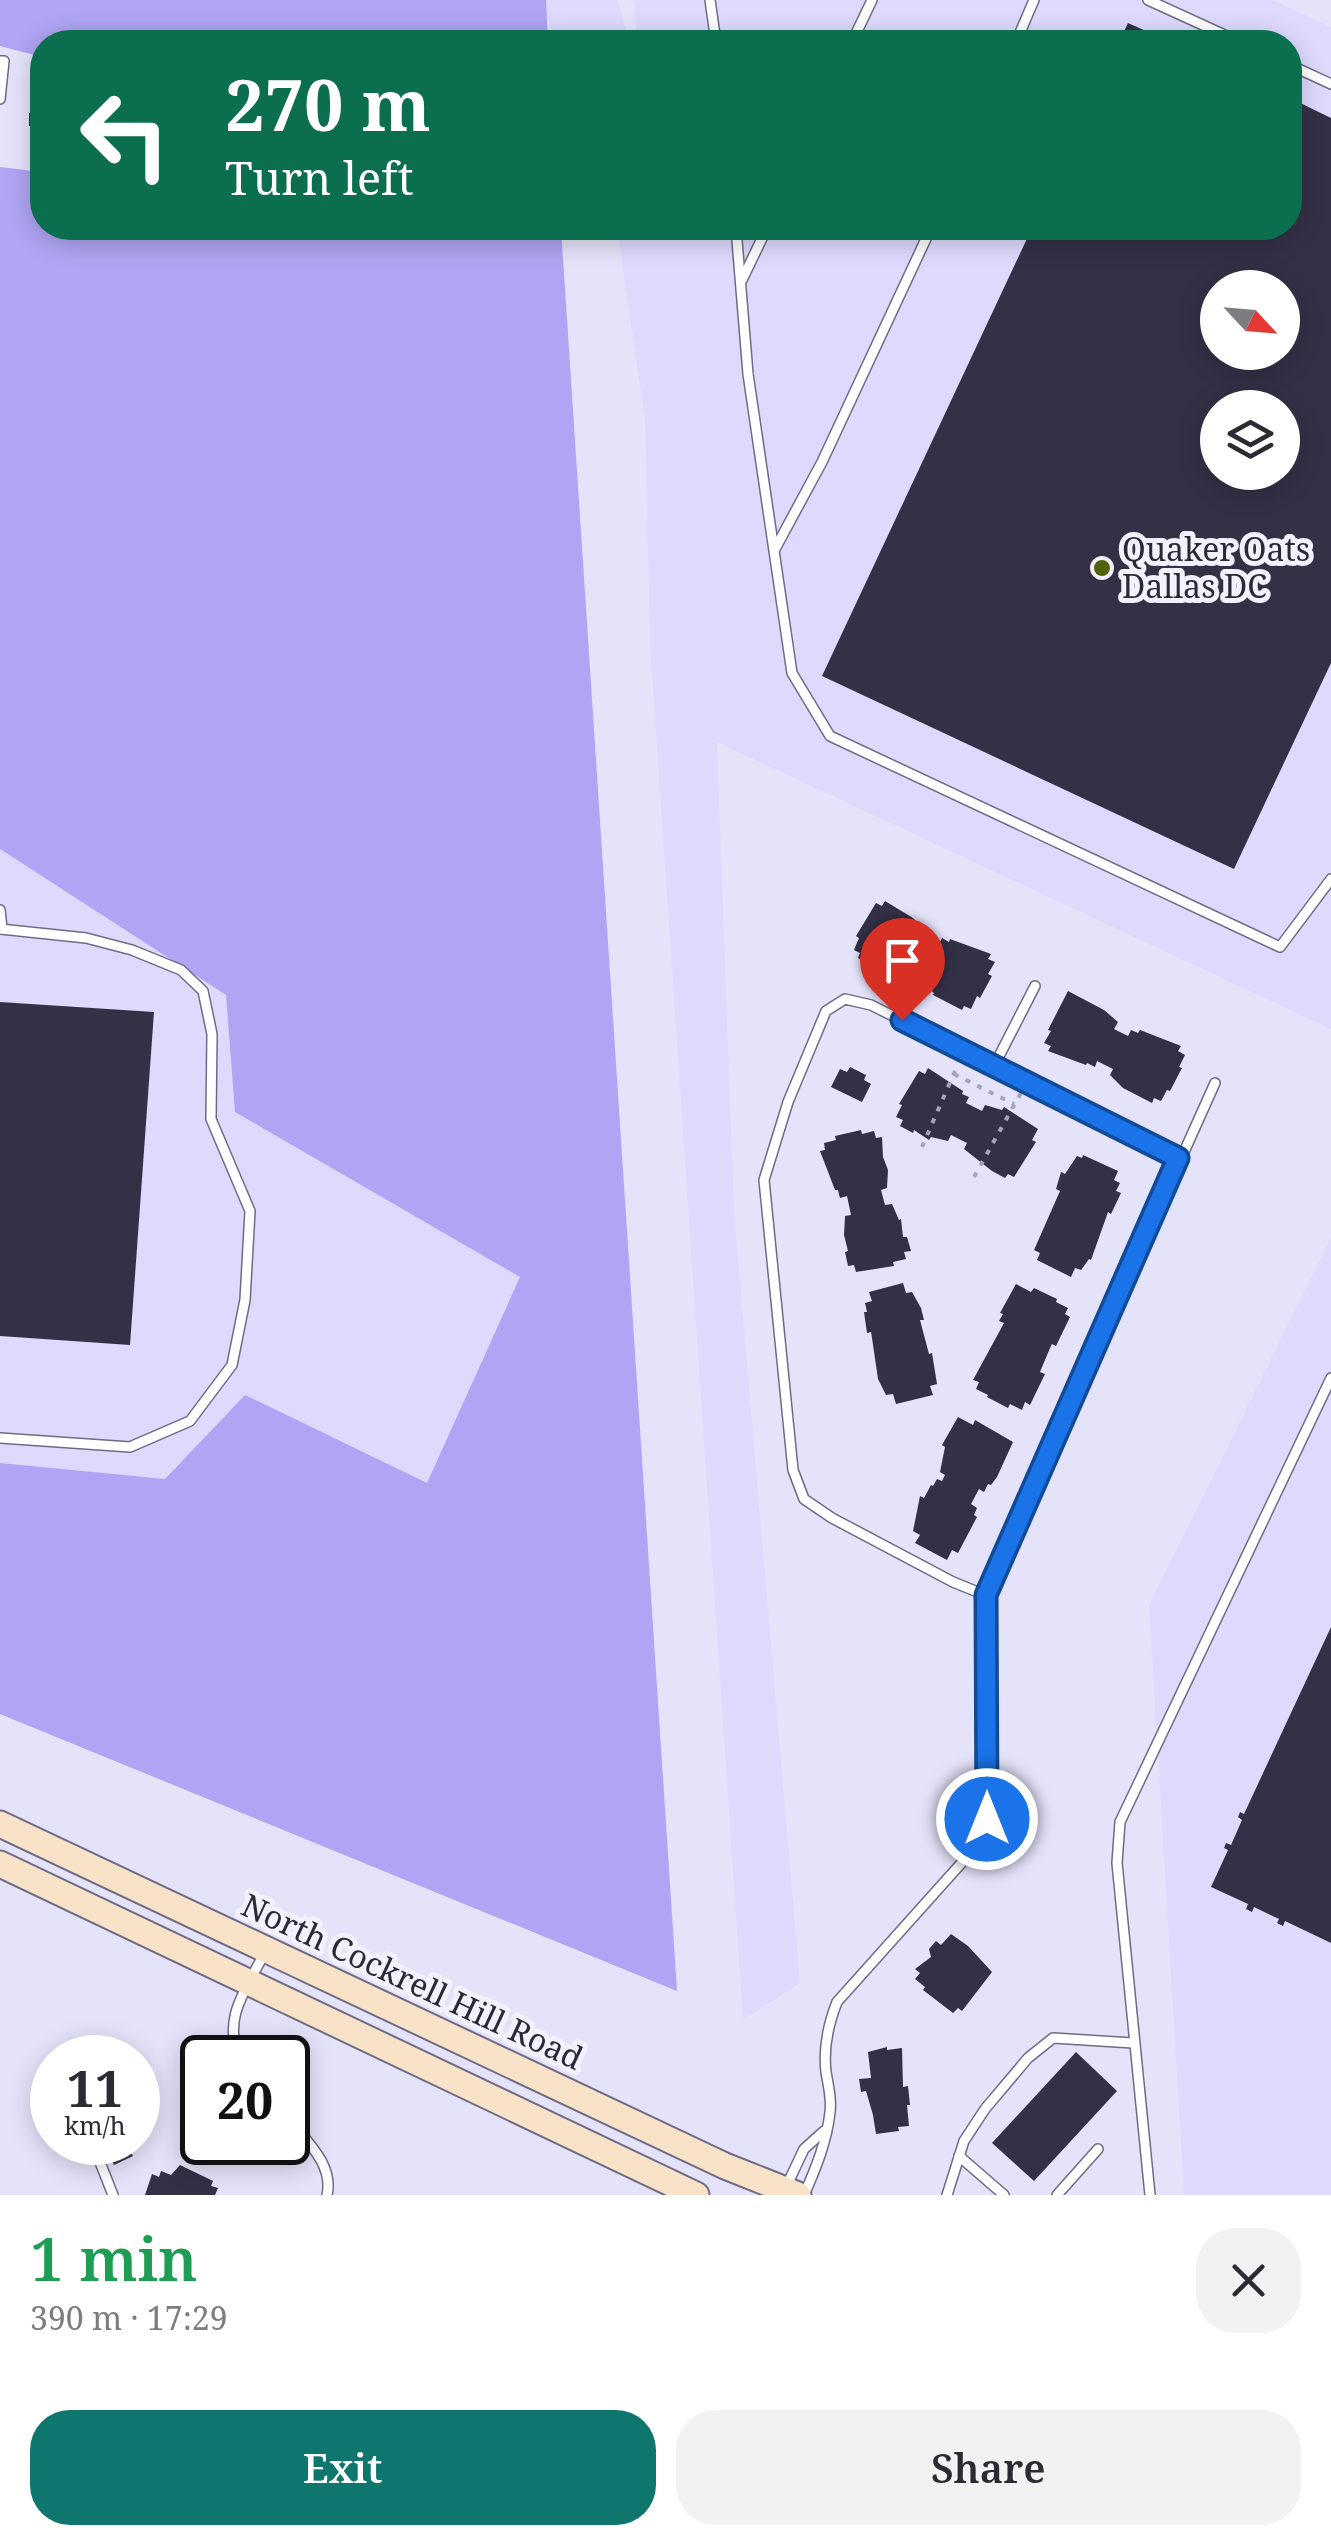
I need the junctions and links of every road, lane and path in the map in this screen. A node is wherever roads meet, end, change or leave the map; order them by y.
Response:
1 (710, 0) edge
2 (872, 0) edge
3 (1034, 0) edge
4 (1148, 0) edge
5 (714, 30) edge
6 (858, 30) edge
7 (1021, 30) edge
8 (1214, 30) edge
9 (0, 60) edge
10 (1302, 71) edge
11 (1331, 84) edge
12 (0, 100) edge
13 (737, 240) edge
14 (761, 240) edge
15 (925, 240) edge
16 (741, 283) junction
17 (774, 550) junction
18 (1331, 878) edge
19 (0, 910) edge
20 (1, 929) edge
21 (1035, 986) dead end
22 (963, 1051) junction
23 (994, 1066) junction
24 (954, 1074) junction
25 (1026, 1082) junction
26 (1215, 1083) dead end
27 (1014, 1104) junction
28 (922, 1147) dead end
29 (1178, 1158) junction
30 (974, 1176) dead end
31 (1331, 1378) edge
32 (0, 1438) edge
33 (986, 1595) junction
34 (0, 1824) edge
35 (0, 1864) edge
36 (266, 1950) junction
37 (250, 1983) junction
38 (231, 2035) edge
39 (1134, 2042) junction
40 (824, 2131) junction
41 (310, 2146) edge
42 (1098, 2149) dead end
43 (959, 2156) junction
44 (101, 2165) edge
45 (792, 2194) edge
46 (113, 2195) edge
47 (327, 2195) edge
48 (696, 2195) edge
49 (947, 2195) edge
50 (1004, 2195) edge
51 (1058, 2195) edge
52 (1150, 2195) edge

1 - 5 lane
2 - 6 lane
3 - 7 lane
4 - 8 lane
9 - 12 lane
10 - 11 lane
13 - 16 lane
14 - 16 lane
15 - 17 lane
16 - 17 lane
17 - 18 lane
19 - 20 lane
20 - 32 lane
21 - 23 lane
22 - 23 lane
22 - 24 path
22 - 33 lane
23 - 25 lane
24 - 27 path
24 - 28 path
25 - 27 path
25 - 29 lane
26 - 29 lane
27 - 30 path
29 - 33 lane
31 - 39 lane
33 - 40 lane
34 - 36 main road, North Cockrell Hill Road
35 - 37 main road
36 - 37 lane
36 - 45 main road, North Cockrell Hill Road
37 - 38 lane
37 - 48 main road
39 - 43 lane
39 - 52 lane
40 - 45 lane
40 - 45 lane
41 - 47 lane
42 - 51 lane
43 - 49 lane
43 - 50 lane
44 - 46 lane

